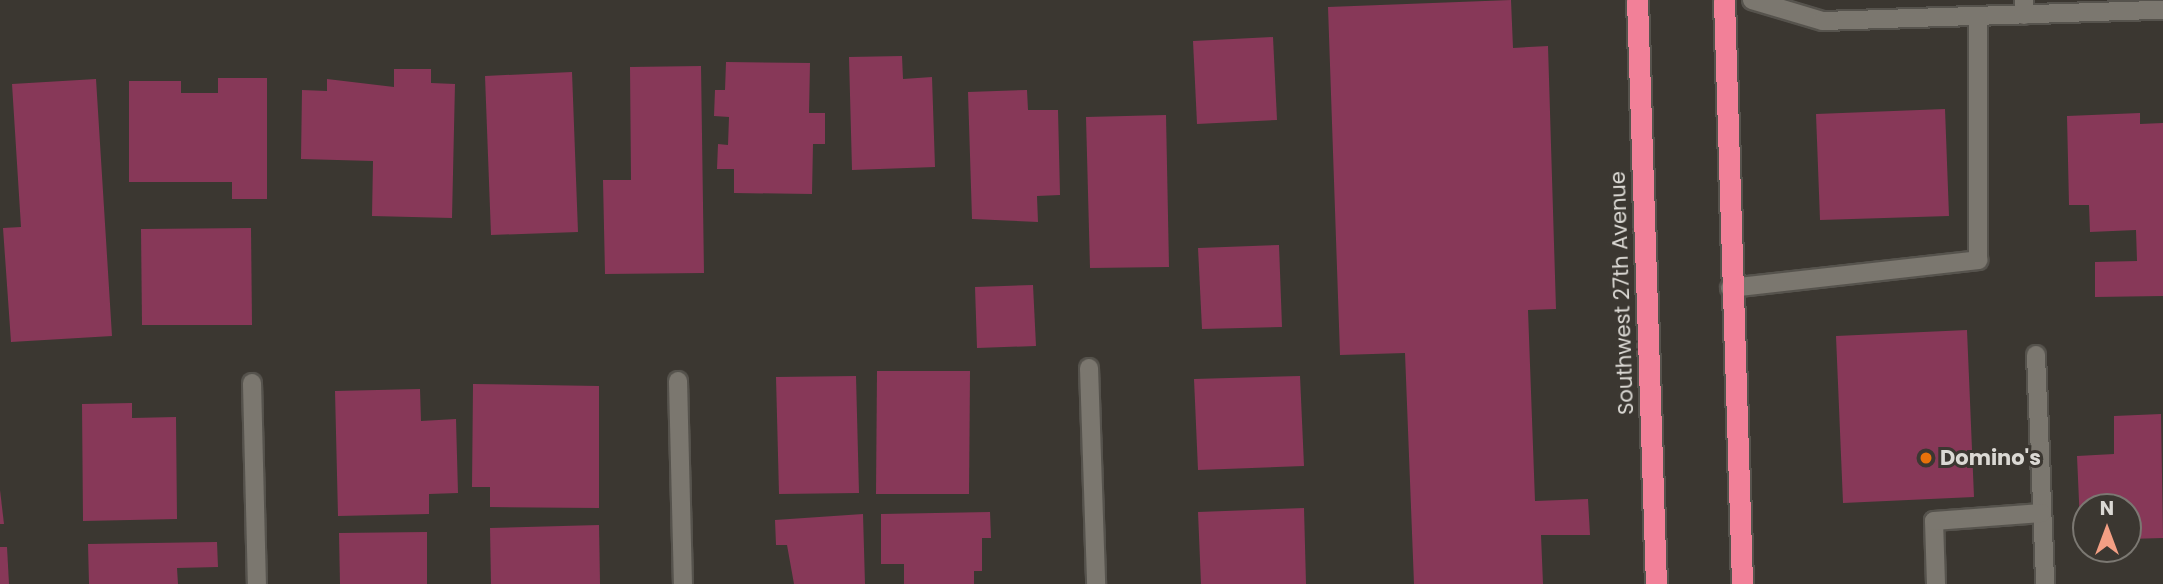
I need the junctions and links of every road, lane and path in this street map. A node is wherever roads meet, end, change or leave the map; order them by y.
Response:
1 (1637, 0) edge
2 (1724, 0) edge
3 (1752, 0) edge
4 (2024, 8) edge
5 (2163, 10) edge
6 (1978, 16) junction
7 (1730, 288) junction
8 (2036, 355) dead end
9 (1088, 368) dead end
10 (678, 381) dead end
11 (252, 383) dead end
12 (2042, 513) junction
13 (257, 584) edge
14 (683, 584) edge
15 (1096, 584) edge
16 (1656, 584) edge
17 (1742, 584) edge
18 (1936, 584) edge
19 (2045, 584) edge

1 - 16 highway, Southwest 27th Avenue
2 - 7 highway
3 - 6 street
4 - 5 street
4 - 6 street
6 - 7 street
7 - 17 highway
8 - 12 street
9 - 15 street
10 - 14 street
11 - 13 street
12 - 18 street
12 - 19 street

